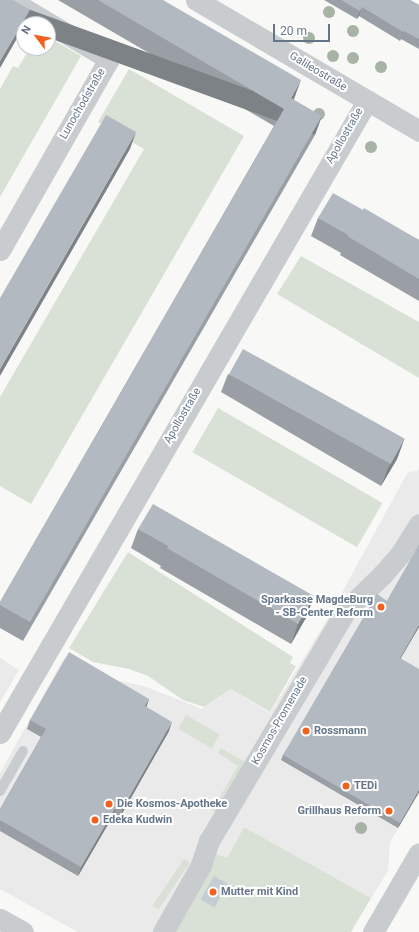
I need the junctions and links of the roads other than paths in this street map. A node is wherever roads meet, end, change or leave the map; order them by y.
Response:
1 (10, 0) edge
2 (196, 0) edge
3 (366, 100) junction
4 (419, 131) edge
5 (0, 250) edge
6 (419, 524) edge
7 (0, 733) edge
8 (23, 751) dead end
9 (0, 791) edge
10 (416, 865) edge
11 (0, 919) edge
12 (23, 932) edge
13 (162, 932) edge
14 (373, 932) edge

1 - 5 street, Lunochodstraße
2 - 3 street, Galileostraße
3 - 4 street, Galileostraße
3 - 7 street, Apollostraße
6 - 13 street, Kosmos-Promenade
8 - 9 lane
10 - 14 street
11 - 12 street

